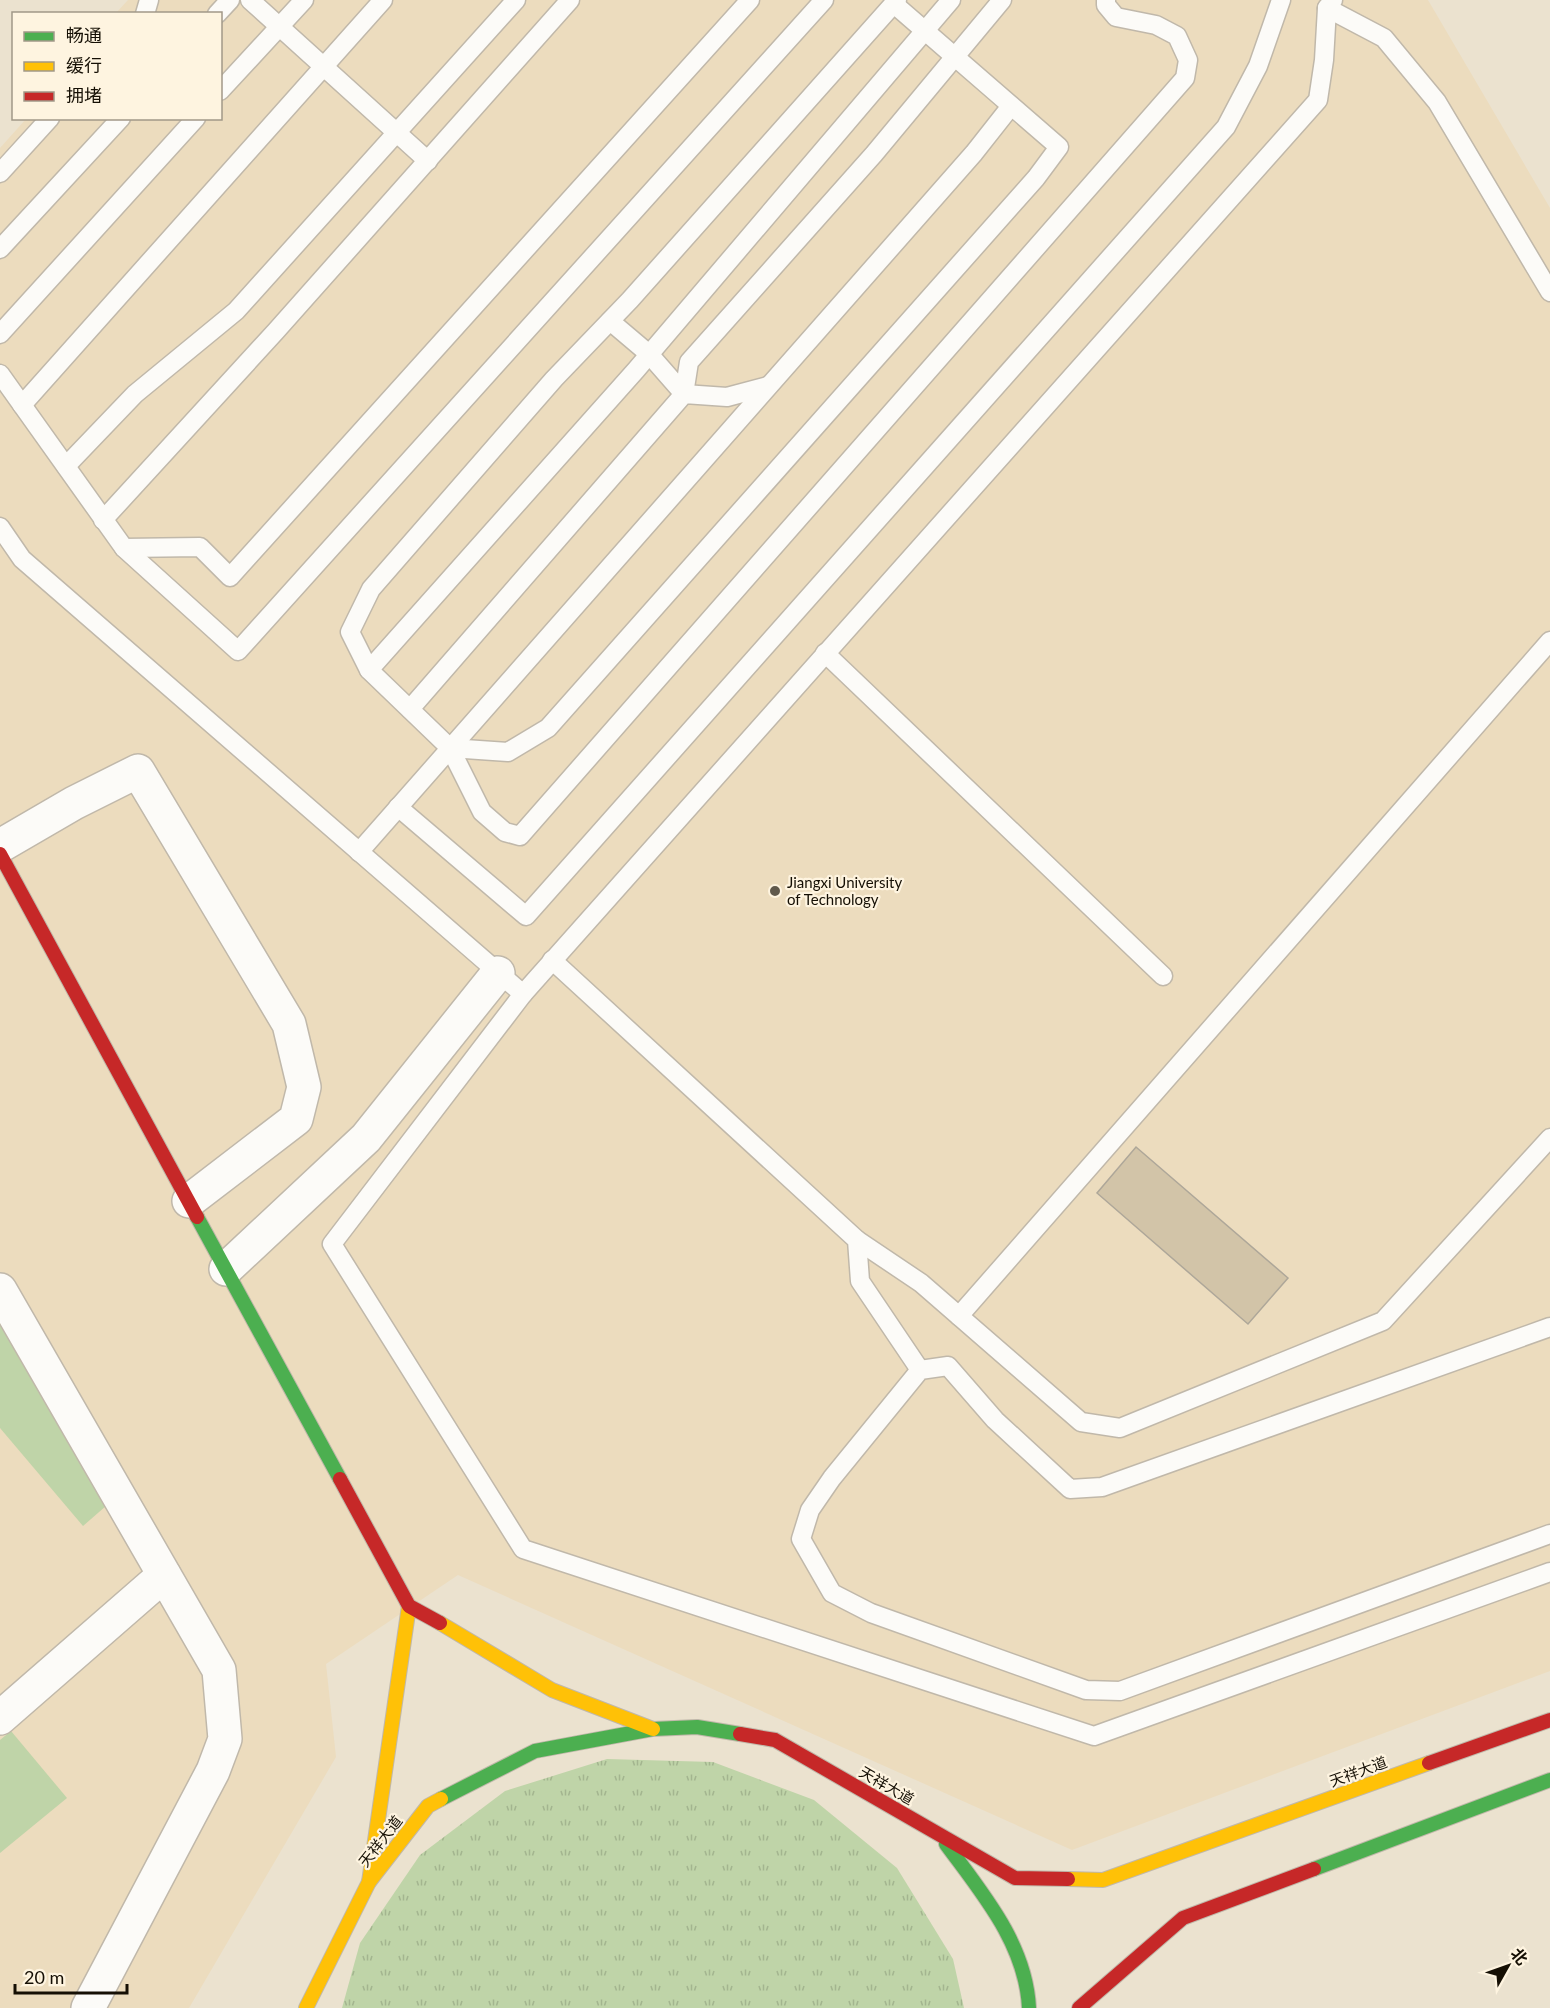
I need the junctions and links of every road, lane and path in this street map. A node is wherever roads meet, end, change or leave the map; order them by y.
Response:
1 (230, 0) edge
2 (250, 0) edge
3 (304, 0) edge
4 (383, 0) edge
5 (516, 0) edge
6 (570, 0) edge
7 (750, 0) edge
8 (824, 0) edge
9 (951, 0) edge
10 (1002, 0) edge
11 (1106, 0) edge
12 (1281, 0) edge
13 (896, 2) edge
14 (1330, 4) edge
15 (219, 12) edge
16 (279, 27) junction
17 (924, 31) junction
18 (955, 57) junction
19 (323, 66) junction
20 (222, 90) edge
21 (1011, 106) junction
22 (48, 120) edge
23 (119, 120) edge
24 (194, 120) edge
25 (397, 133) junction
26 (428, 161) junction
27 (0, 173) edge
28 (0, 249) edge
29 (1550, 292) edge
30 (610, 321) junction
31 (0, 334) edge
32 (649, 354) junction
33 (0, 374) edge
34 (768, 386) junction
35 (684, 394) junction
36 (22, 405) junction
37 (66, 466) junction
38 (104, 520) junction
39 (0, 527) edge
40 (124, 548) junction
41 (1550, 641) edge
42 (825, 653) junction
43 (369, 670) junction
44 (410, 709) junction
45 (450, 748) junction
46 (398, 807) junction
47 (0, 846) edge
48 (359, 852) junction
49 (0, 854) edge
50 (552, 960) junction
51 (1163, 976) dead end
52 (510, 983) junction
53 (1550, 1138) edge
54 (189, 1201) junction
55 (857, 1240) junction
56 (226, 1269) junction
57 (0, 1290) edge
58 (959, 1316) junction
59 (1550, 1327) edge
60 (920, 1370) junction
61 (1550, 1534) edge
62 (1550, 1572) edge
63 (164, 1575) junction
64 (409, 1606) junction
65 (0, 1718) edge
66 (1550, 1720) edge
67 (653, 1729) junction
68 (1550, 1780) edge
69 (938, 1833) junction
70 (369, 1882) junction
71 (88, 2008) edge
72 (306, 2008) edge
73 (1029, 2008) edge
74 (1079, 2008) edge

1 - 15 lane
2 - 16 lane
3 - 16 lane
4 - 19 lane
5 - 25 lane
6 - 26 lane
7 - 40 lane
8 - 40 lane
9 - 17 lane
10 - 18 lane
11 - 45 lane
12 - 46 lane
13 - 17 lane
13 - 30 lane
14 - 29 lane
14 - 42 lane
16 - 19 lane
16 - 20 lane
17 - 18 lane
17 - 32 lane
18 - 21 lane
18 - 35 lane
19 - 25 lane
19 - 36 lane
21 - 34 lane
21 - 45 lane
22 - 27 lane
23 - 28 lane
24 - 31 lane
25 - 26 lane
25 - 37 lane
26 - 38 lane
30 - 32 lane
30 - 43 lane
32 - 35 lane
32 - 43 lane
33 - 36 lane
34 - 35 lane
34 - 45 lane
35 - 44 lane
36 - 37 lane
37 - 38 lane
38 - 40 lane
39 - 48 lane
41 - 58 lane
42 - 50 lane
42 - 51 lane
43 - 44 lane
44 - 45 lane
45 - 46 lane
46 - 48 lane
47 - 54 street
48 - 52 lane
49 - 54 main road
50 - 52 lane
50 - 55 lane
52 - 56 street
52 - 62 lane
53 - 58 lane
54 - 56 main road
55 - 58 lane
55 - 60 lane
56 - 64 main road
57 - 63 street
59 - 60 lane
60 - 61 lane
63 - 65 street
63 - 71 street
64 - 67 main road
64 - 70 main road
66 - 69 main road, 天祥大道
67 - 69 main road, 天祥大道
67 - 70 main road, 天祥大道
68 - 74 main road
69 - 73 main road
70 - 72 main road, 天祥大道

